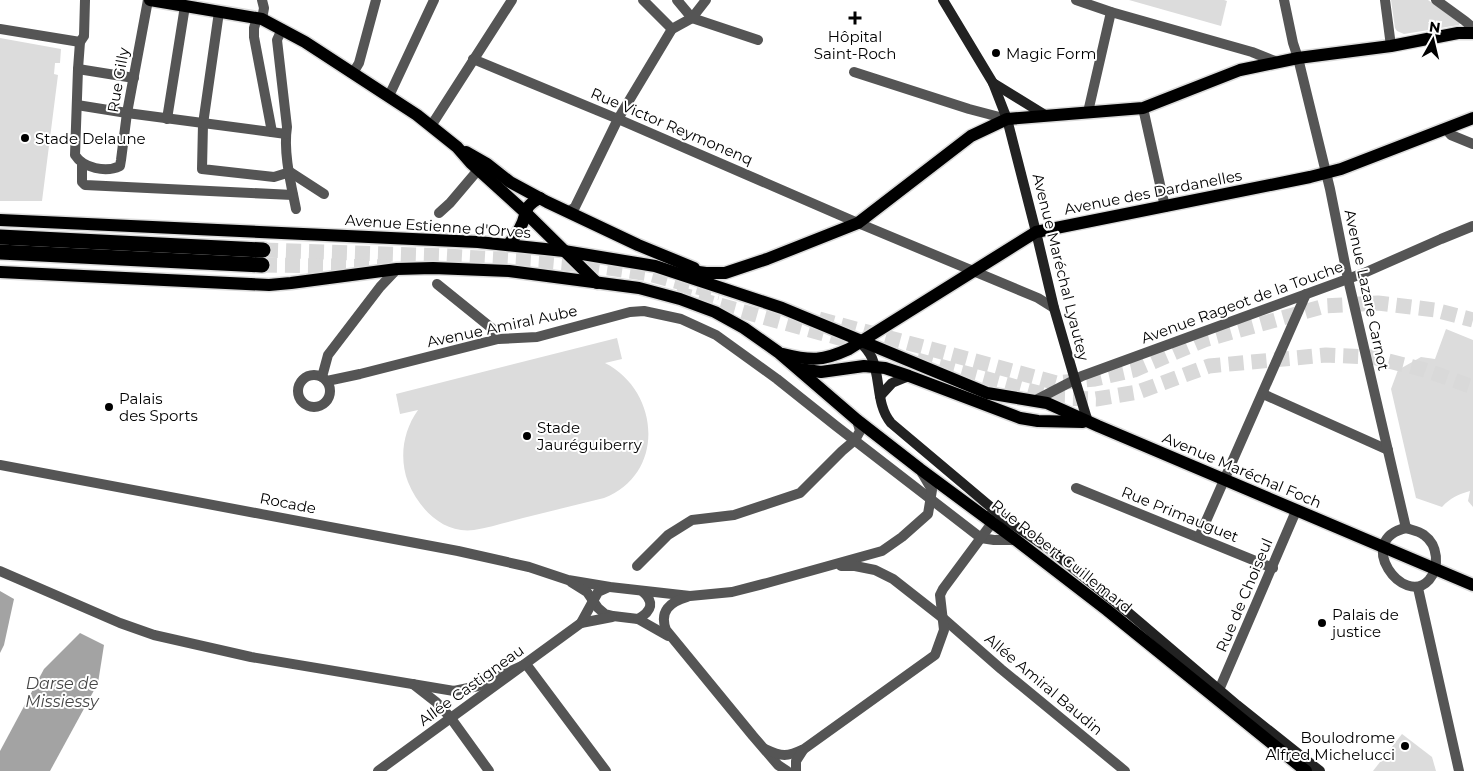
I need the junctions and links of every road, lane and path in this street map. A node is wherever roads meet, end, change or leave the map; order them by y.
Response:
1 (85, 0) edge
2 (151, 0) edge
3 (262, 0) edge
4 (376, 0) edge
5 (434, 0) edge
6 (512, 0) edge
7 (643, 0) edge
8 (677, 0) edge
9 (706, 0) edge
10 (943, 0) edge
11 (1076, 0) edge
12 (1284, 0) edge
13 (1385, 0) edge
14 (1436, 0) edge
15 (185, 6) junction
16 (219, 12) junction
17 (1111, 12) junction
18 (260, 18) junction
19 (692, 18) junction
20 (1473, 28) edge
21 (0, 29) edge
22 (282, 29) junction
23 (672, 29) junction
24 (1473, 33) edge
25 (758, 40) dead end
26 (80, 42) junction
27 (1390, 46) junction
28 (1298, 58) junction
29 (473, 59) junction
30 (1276, 62) junction
31 (78, 69) junction
32 (854, 72) dead end
33 (353, 73) junction
34 (134, 78) junction
35 (993, 83) junction
36 (389, 96) junction
37 (77, 105) junction
38 (1143, 108) junction
39 (1088, 112) junction
40 (127, 113) junction
41 (1045, 115) junction
42 (1473, 118) edge
43 (167, 119) junction
44 (1007, 119) junction
45 (618, 120) junction
46 (203, 124) junction
47 (431, 126) junction
48 (1446, 129) junction
49 (272, 132) junction
50 (286, 134) junction
51 (1473, 144) edge
52 (457, 147) junction
53 (82, 163) junction
54 (478, 170) junction
55 (290, 172) junction
56 (1326, 173) junction
57 (324, 194) dead end
58 (293, 196) junction
59 (540, 198) junction
60 (1164, 207) junction
61 (296, 209) dead end
62 (568, 212) junction
63 (438, 213) dead end
64 (526, 213) junction
65 (0, 220) edge
66 (858, 223) junction
67 (1473, 226) edge
68 (1036, 232) junction
69 (0, 237) edge
70 (508, 245) junction
71 (564, 251) junction
72 (0, 252) edge
73 (655, 266) junction
74 (397, 269) junction
75 (975, 271) junction
76 (0, 272) edge
77 (706, 273) junction
78 (1348, 279) junction
79 (597, 282) junction
80 (437, 284) dead end
81 (1306, 294) junction
82 (782, 308) junction
83 (1054, 308) junction
84 (498, 339) junction
85 (860, 342) junction
86 (778, 352) junction
87 (875, 367) junction
88 (797, 369) junction
89 (909, 376) junction
90 (1074, 380) junction
91 (1263, 394) junction
92 (880, 396) junction
93 (1034, 401) junction
94 (857, 420) junction
95 (1088, 422) junction
96 (855, 440) junction
97 (1388, 450) junction
98 (0, 465) edge
99 (920, 469) junction
100 (1225, 480) junction
101 (1076, 488) dead end
102 (931, 500) junction
103 (988, 505) junction
104 (1296, 511) junction
105 (991, 522) junction
106 (1406, 528) junction
107 (1199, 537) junction
108 (981, 538) junction
109 (1016, 540) junction
110 (1384, 548) junction
111 (638, 566) dead end
112 (827, 566) junction
113 (1273, 568) junction
114 (1435, 570) junction
115 (0, 571) edge
116 (568, 580) junction
117 (1473, 585) edge
118 (610, 587) junction
119 (1418, 588) junction
120 (642, 591) junction
121 (690, 596) junction
122 (594, 600) junction
123 (613, 616) junction
124 (638, 619) junction
125 (944, 619) junction
126 (581, 623) junction
127 (672, 639) junction
128 (526, 664) junction
129 (412, 684) junction
130 (1213, 690) junction
131 (451, 718) junction
132 (765, 749) junction
133 (804, 749) junction
134 (781, 770) edge
135 (378, 771) edge
136 (489, 771) edge
137 (606, 771) edge
138 (796, 771) edge
139 (1125, 771) edge
140 (1306, 771) edge
141 (1320, 771) edge
142 (1459, 771) edge

1 - 26 street
2 - 15 main road
2 - 34 street, Rue Gilly
3 - 18 street
4 - 33 street
5 - 36 street
6 - 29 street
7 - 23 street
8 - 19 street
9 - 19 street
10 - 35 main road, Avenue Maréchal Lyautey
11 - 17 street
12 - 28 street, Avenue Lazare Carnot
13 - 27 street
14 - 20 street
15 - 16 main road
15 - 43 street
16 - 18 main road
16 - 46 street
17 - 30 street
17 - 39 street
18 - 22 main road
18 - 49 street
19 - 23 street
19 - 25 street
21 - 26 street
22 - 33 main road
22 - 50 street
23 - 45 street
24 - 27 main road
26 - 31 street
27 - 28 main road
28 - 30 main road
28 - 56 street, Avenue Lazare Carnot
29 - 45 street, Rue Victor Reymonenq
29 - 47 street
30 - 38 main road
31 - 34 street
31 - 37 street
32 - 44 street
33 - 36 main road
34 - 40 street, Rue Gilly
35 - 41 main road
35 - 44 main road, Avenue Maréchal Lyautey
36 - 47 main road
37 - 40 street
37 - 53 street
38 - 39 main road
38 - 60 street
39 - 41 main road
40 - 43 street
40 - 53 street, Rue Gilly
41 - 44 main road
42 - 48 main road, Avenue des Dardanelles
43 - 46 street
44 - 66 main road
44 - 68 main road, Avenue Maréchal Lyautey
45 - 62 street
45 - 66 street, Rue Victor Reymonenq
46 - 49 street
46 - 55 street
47 - 52 main road
48 - 51 street
48 - 56 main road, Avenue des Dardanelles
49 - 50 street
50 - 55 street
52 - 54 main road
52 - 59 main road
53 - 58 street
54 - 63 street
54 - 64 main road
55 - 57 street
55 - 58 street
56 - 60 main road, Avenue des Dardanelles
56 - 78 street, Avenue Lazare Carnot
58 - 61 street
59 - 62 main road
59 - 64 main road
60 - 68 main road, Avenue des Dardanelles
62 - 77 main road
64 - 70 main road
64 - 71 main road
65 - 70 main road, Avenue Estienne d'Orves
66 - 75 street, Rue Victor Reymonenq
66 - 77 main road
67 - 78 street, Avenue Rageot de la Touche
68 - 75 main road, Avenue des Dardanelles
68 - 83 main road, Avenue Maréchal Lyautey
69 - 72 highway
70 - 71 main road, Avenue Estienne d'Orves
71 - 73 main road, Avenue Estienne d'Orves
71 - 79 main road
73 - 77 main road
73 - 82 main road, Avenue Estienne d'Orves
74 - 76 main road
74 - 79 main road
74 - 84 street, Avenue Amiral Aube
75 - 83 street, Rue Victor Reymonenq
75 - 85 main road, Avenue des Dardanelles
77 - 82 main road
78 - 81 street, Avenue Rageot de la Touche
78 - 97 street, Avenue Lazare Carnot
79 - 86 main road
80 - 84 street
81 - 90 street, Avenue Rageot de la Touche
81 - 91 street
82 - 85 main road, Avenue Estienne d'Orves
83 - 90 main road, Avenue Maréchal Lyautey
84 - 96 street, Avenue Amiral Aube
85 - 86 main road, Avenue des Dardanelles
85 - 87 main road, Rue Robert Guillemard
85 - 93 main road, Avenue Estienne d'Orves
86 - 88 main road
87 - 88 main road
87 - 89 main road
87 - 92 main road, Rue Robert Guillemard
88 - 94 main road, Rue Robert Guillemard
89 - 92 main road
89 - 95 main road
90 - 93 street, Avenue Rageot de la Touche
90 - 95 main road, Avenue Maréchal Lyautey
91 - 97 street
91 - 100 street
92 - 103 main road, Rue Robert Guillemard
93 - 95 main road, Avenue Maréchal Foch
94 - 96 street
94 - 99 main road, Rue Robert Guillemard
95 - 100 main road, Avenue Maréchal Foch
96 - 102 street
96 - 111 street
97 - 106 street, Avenue Lazare Carnot
98 - 116 street, Rocade
99 - 102 street
99 - 105 main road, Rue Robert Guillemard
100 - 104 main road, Avenue Maréchal Foch
100 - 107 street
101 - 107 street, Rue Primauguet
102 - 108 street
102 - 112 street
103 - 105 street
103 - 130 main road, Rue Robert Guillemard
104 - 110 main road, Avenue Maréchal Foch
104 - 113 street, Rue de Choiseul
105 - 108 street
105 - 109 main road, Rue Robert Guillemard
106 - 110 street
106 - 114 street
107 - 113 street, Rue Primauguet
108 - 109 street
108 - 125 street
109 - 130 main road, Rue Robert Guillemard
110 - 114 main road, Avenue Maréchal Foch
110 - 119 street
112 - 121 street
112 - 125 street, Allée Amiral Baudin
113 - 130 street, Rue de Choiseul
114 - 117 main road, Avenue Maréchal Foch
114 - 119 street
115 - 129 street
116 - 118 street
116 - 122 street
118 - 120 street
118 - 122 street
119 - 142 street
120 - 121 street
120 - 124 street
121 - 127 street
122 - 123 street
122 - 126 street
123 - 124 street
123 - 126 street
124 - 127 street
125 - 133 street
125 - 139 street, Allée Amiral Baudin
126 - 128 street, Allée Castigneau
127 - 132 street
128 - 129 street
128 - 131 street, Allée Castigneau
128 - 137 street
129 - 131 street
130 - 140 main road, Rue Robert Guillemard
130 - 141 main road, Rue Robert Guillemard
131 - 135 street, Allée Castigneau
131 - 136 street
132 - 133 street
132 - 134 street
133 - 134 street
133 - 138 street

